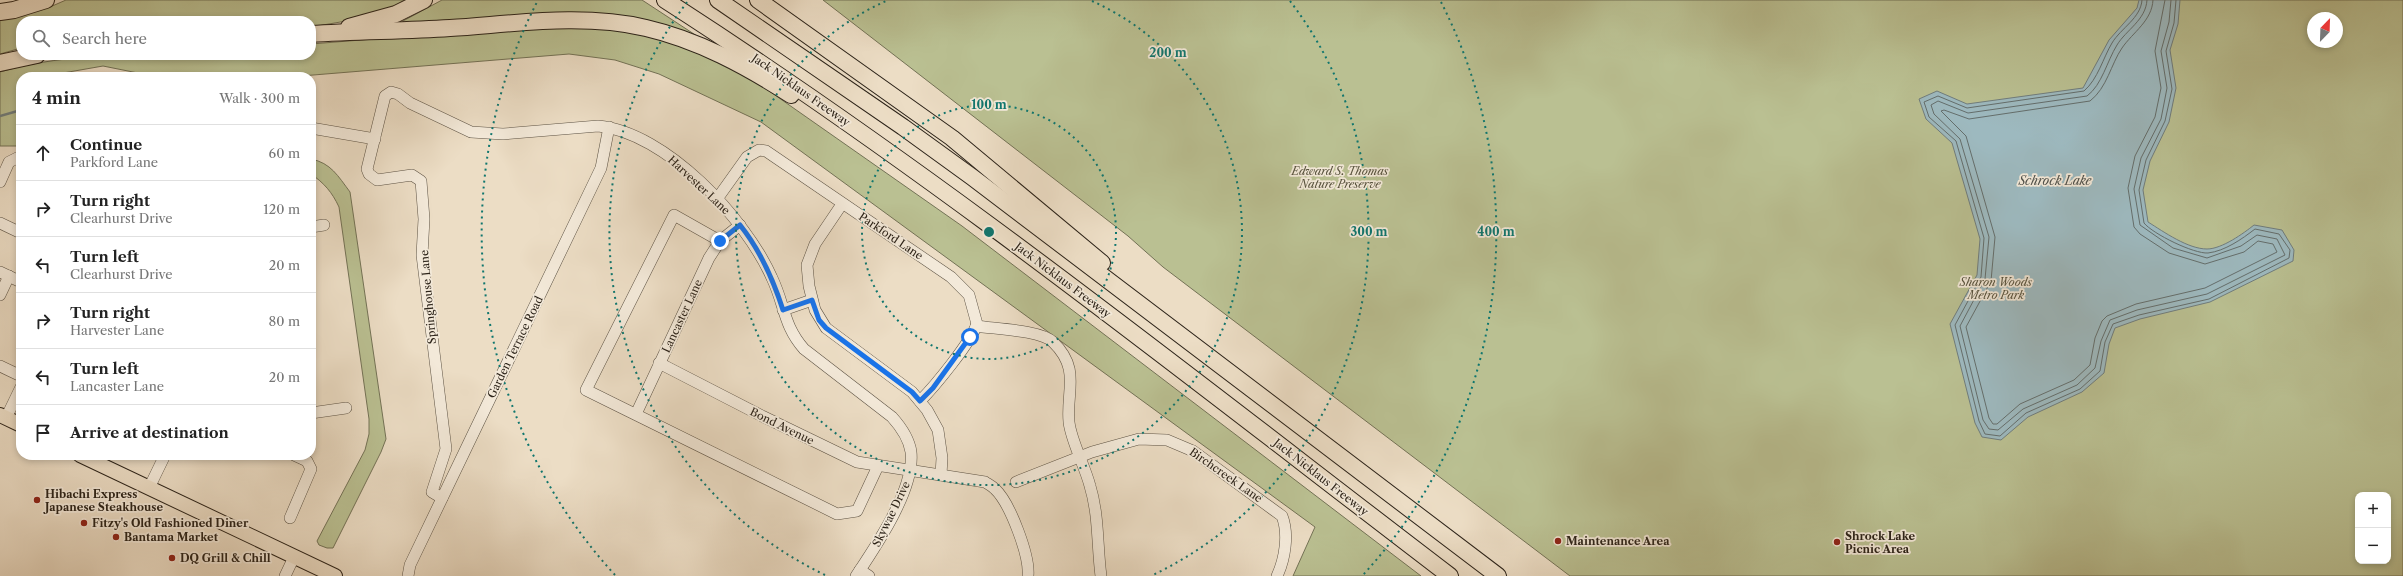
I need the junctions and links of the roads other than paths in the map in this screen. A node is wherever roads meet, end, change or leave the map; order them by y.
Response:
1 (5, 0) edge
2 (46, 0) edge
3 (424, 0) edge
4 (665, 0) edge
5 (718, 0) edge
6 (758, 0) edge
7 (772, 0) edge
8 (0, 4) edge
9 (0, 12) edge
10 (316, 34) edge
11 (830, 50) junction
12 (16, 60) edge
13 (0, 63) edge
14 (610, 127) junction
15 (316, 129) edge
16 (471, 132) joint
17 (375, 139) junction
18 (16, 158) edge
19 (0, 182) edge
20 (932, 182) junction
21 (717, 199) junction
22 (842, 204) junction
23 (0, 223) edge
24 (324, 225) dead end
25 (740, 225) junction
26 (316, 226) edge
27 (16, 231) edge
28 (720, 241) junction
29 (5, 274) edge
30 (16, 280) edge
31 (0, 295) edge
32 (812, 300) junction
33 (783, 310) junction
34 (976, 326) junction
35 (1182, 337) junction
36 (659, 363) junction
37 (0, 366) edge
38 (16, 374) edge
39 (16, 395) edge
40 (920, 401) junction
41 (346, 408) dead end
42 (316, 412) edge
43 (636, 414) junction
44 (3, 416) edge
45 (16, 422) edge
46 (1080, 456) junction
47 (90, 460) edge
48 (163, 460) edge
49 (305, 460) edge
50 (878, 466) junction
51 (910, 470) junction
52 (941, 475) junction
53 (1016, 482) dead end
54 (149, 488) junction
55 (442, 498) junction
56 (290, 518) dead end
57 (294, 558) junction
58 (409, 570) edge
59 (862, 574) edge
60 (285, 576) edge
61 (335, 576) edge
62 (399, 576) edge
63 (1028, 576) edge
64 (1101, 576) edge
65 (1277, 576) edge
66 (1450, 576) edge
67 (1498, 576) edge

1 - 8 highway
2 - 9 highway
3 - 10 highway
4 - 20 highway, Jack Nicklaus Freeway
5 - 35 highway
6 - 11 highway
7 - 11 highway
10 - 20 highway
11 - 35 highway
12 - 13 highway
14 - 16 street, Harvester Lane
14 - 21 street, Harvester Lane
14 - 55 street, Garden Terrace Road
15 - 17 street
16 - 17 street, Springhouse Lane
17 - 55 street, Springhouse Lane
18 - 19 street
20 - 66 highway, Jack Nicklaus Freeway
21 - 22 street, Parkford Lane
21 - 25 street, Harvester Lane
22 - 32 street
22 - 34 street, Parkford Lane
23 - 27 street
24 - 26 street
25 - 28 street, Lancaster Lane
25 - 33 street, Harvester Lane
28 - 36 street, Lancaster Lane
28 - 43 street
29 - 30 street
29 - 31 street
32 - 33 street
32 - 40 street
33 - 51 street, Harvester Lane
34 - 40 street
34 - 46 street
35 - 67 highway
36 - 43 street, Lancaster Lane
36 - 50 street, Bond Avenue
37 - 38 street
39 - 44 street
40 - 52 street
41 - 42 street
43 - 50 street
44 - 45 main road
46 - 53 street, Birchcreek Lane
46 - 64 street
46 - 65 street, Birchcreek Lane
47 - 54 main road
48 - 54 street
49 - 56 street
50 - 51 street, Bond Avenue
51 - 52 street, Bond Avenue
51 - 59 street, Skywae Drive
52 - 63 street, Bond Avenue
54 - 57 main road
55 - 58 street, Garden Terrace Road
57 - 60 street
57 - 61 main road
58 - 62 street, Garden Terrace Road

